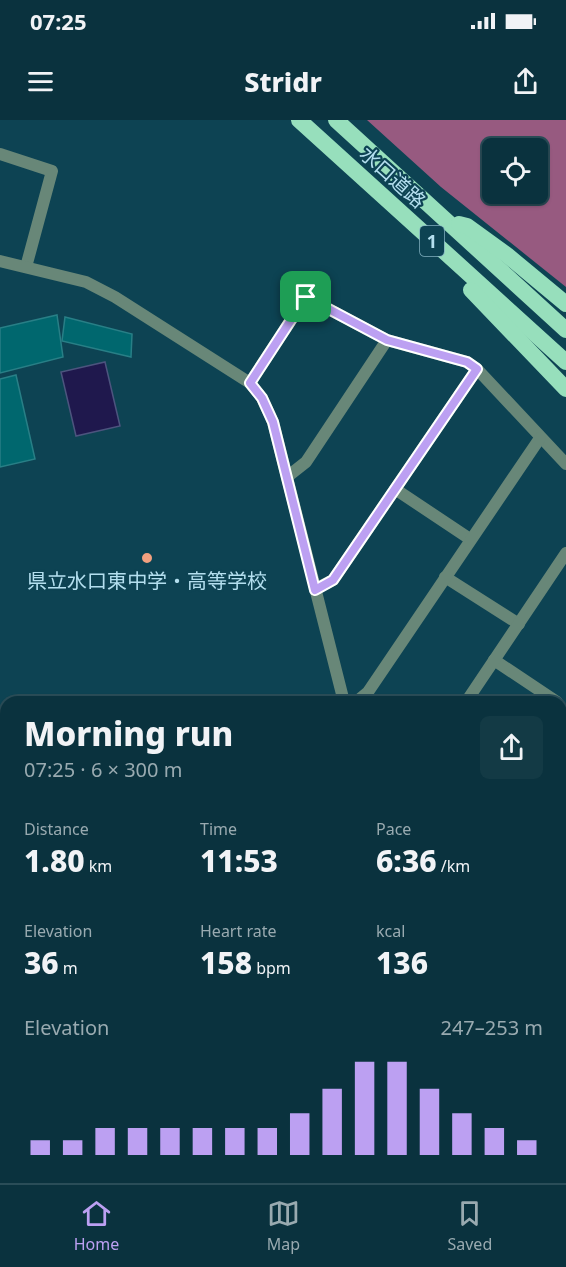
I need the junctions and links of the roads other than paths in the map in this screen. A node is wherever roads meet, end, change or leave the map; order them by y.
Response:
1 (299, 120) edge
2 (336, 120) edge
3 (0, 153) edge
4 (446, 221) junction
5 (448, 255) junction
6 (0, 261) edge
7 (26, 267) junction
8 (566, 304) edge
9 (566, 330) edge
10 (387, 340) junction
11 (566, 362) edge
12 (477, 369) junction
13 (250, 383) junction
14 (566, 389) edge
15 (540, 438) junction
16 (566, 464) edge
17 (287, 477) junction
18 (395, 489) junction
19 (470, 539) junction
20 (566, 553) edge
21 (445, 577) junction
22 (315, 590) junction
23 (519, 624) junction
24 (494, 660) junction
25 (342, 696) edge
26 (363, 696) edge
27 (470, 696) edge
28 (548, 696) edge

1 - 5 highway, 水口道路 / 1
2 - 4 highway, 水口道路 / 1
3 - 7 street
4 - 8 highway, 1
4 - 9 highway, 水口道路 / 1
5 - 11 highway, 水口道路 / 1
5 - 14 highway, 1
6 - 7 street
7 - 13 street
10 - 12 street
10 - 13 street
10 - 17 street
12 - 15 street
12 - 18 street
13 - 17 street
15 - 16 street
15 - 19 street
17 - 22 street
18 - 19 street
18 - 22 street
19 - 21 street
20 - 23 street
21 - 23 street
21 - 26 street
22 - 25 street
23 - 24 street
24 - 27 street
24 - 28 street

